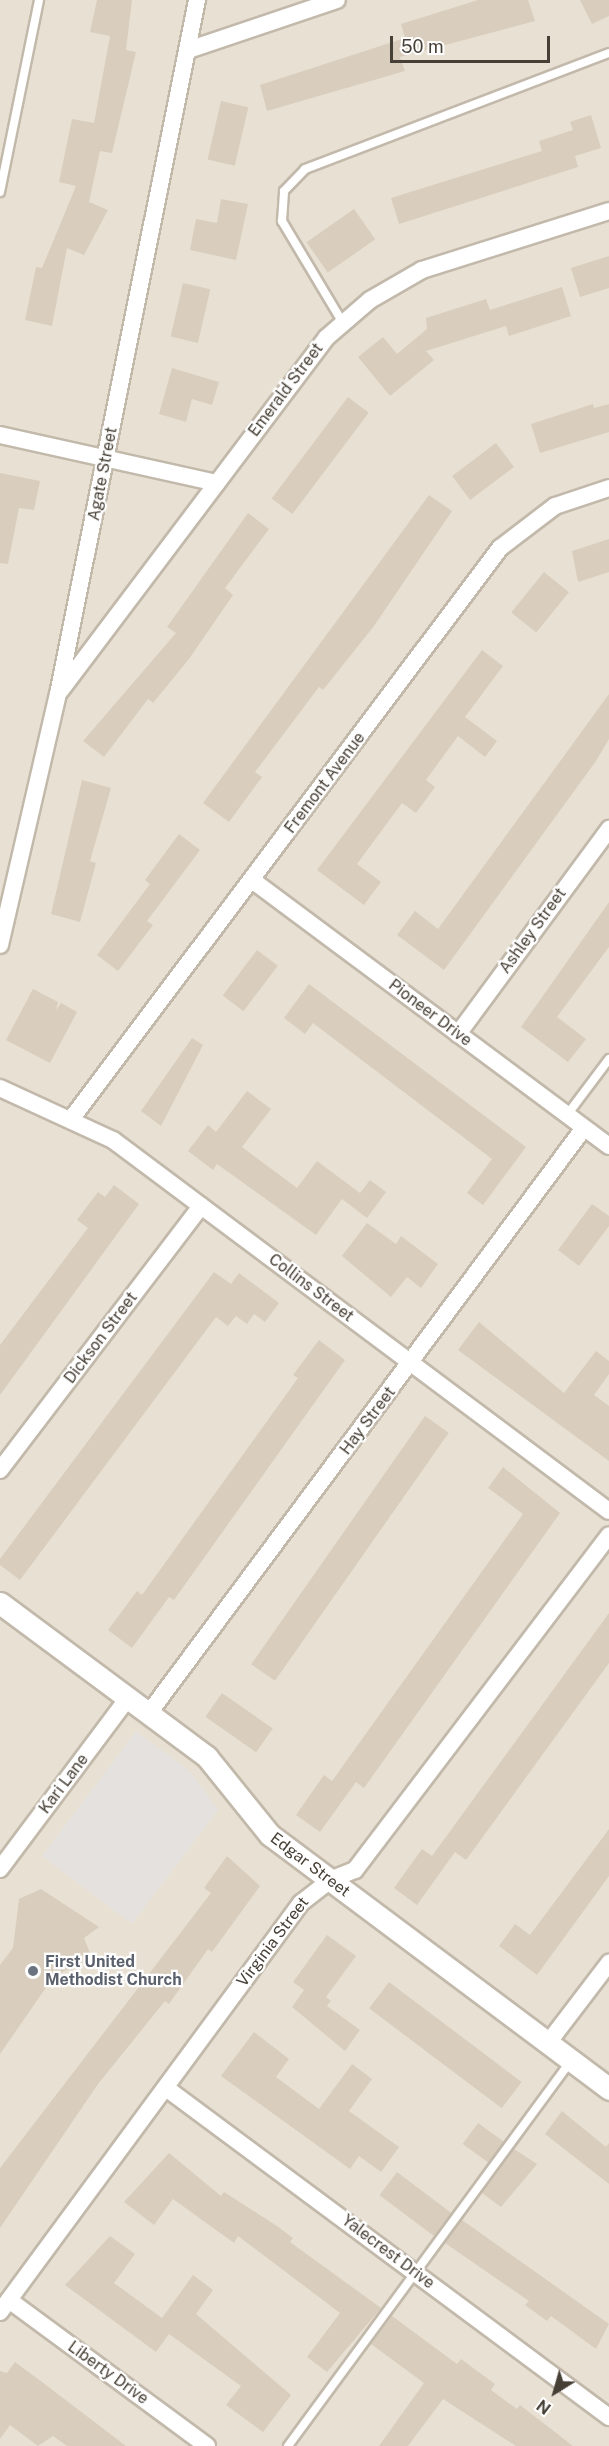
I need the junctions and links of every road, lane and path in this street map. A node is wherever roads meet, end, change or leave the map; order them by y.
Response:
1 (39, 0) edge
2 (197, 0) edge
3 (337, 0) edge
4 (188, 50) junction
5 (609, 53) edge
6 (0, 192) edge
7 (609, 211) edge
8 (343, 323) junction
9 (0, 435) edge
10 (106, 458) junction
11 (217, 483) junction
12 (609, 488) edge
13 (58, 694) junction
14 (609, 829) edge
15 (252, 880) junction
16 (0, 945) edge
17 (458, 1034) junction
18 (609, 1059) edge
19 (0, 1088) edge
20 (567, 1115) junction
21 (72, 1118) junction
22 (584, 1128) junction
23 (609, 1146) edge
24 (201, 1206) junction
25 (412, 1362) junction
26 (0, 1470) edge
27 (609, 1511) edge
28 (609, 1535) edge
29 (0, 1603) edge
30 (128, 1698) junction
31 (149, 1713) junction
32 (0, 1869) edge
33 (330, 1880) junction
34 (609, 1963) edge
35 (548, 2043) junction
36 (571, 2060) junction
37 (166, 2088) junction
38 (609, 2089) edge
39 (416, 2273) junction
40 (4, 2306) edge
41 (609, 2416) edge
42 (207, 2446) edge
43 (288, 2446) edge

1 - 6 lane
2 - 4 street, Agate Street
3 - 4 street
4 - 10 street, Agate Street
5 - 8 lane
7 - 8 street, Emerald Street
8 - 11 street, Emerald Street
9 - 10 street
10 - 11 street
10 - 13 street, Agate Street
11 - 13 street, Emerald Street
12 - 15 street, Fremont Avenue
13 - 16 street, Agate Street
14 - 17 street, Ashley Street
15 - 17 street, Pioneer Drive
15 - 21 street, Fremont Avenue
17 - 20 street, Pioneer Drive
18 - 20 lane
19 - 21 street, Collins Street
20 - 22 street, Pioneer Drive
21 - 24 street, Collins Street
22 - 23 street, Pioneer Drive
22 - 25 street, Hay Street
24 - 25 street, Collins Street
24 - 26 street, Dickson Street
25 - 27 street, Collins Street
25 - 31 street, Hay Street
28 - 33 street, Virginia Street
29 - 30 street, Edgar Street
30 - 31 street, Edgar Street
30 - 32 street, Kari Lane
31 - 33 street, Edgar Street
33 - 35 street, Edgar Street
33 - 37 street, Virginia Street
34 - 35 street
35 - 36 street, Edgar Street
36 - 38 street, Edgar Street
36 - 39 lane
37 - 39 street, Yalecrest Drive
37 - 40 street, Virginia Street
39 - 41 street, Yalecrest Drive
39 - 43 lane
40 - 42 street, Liberty Drive

